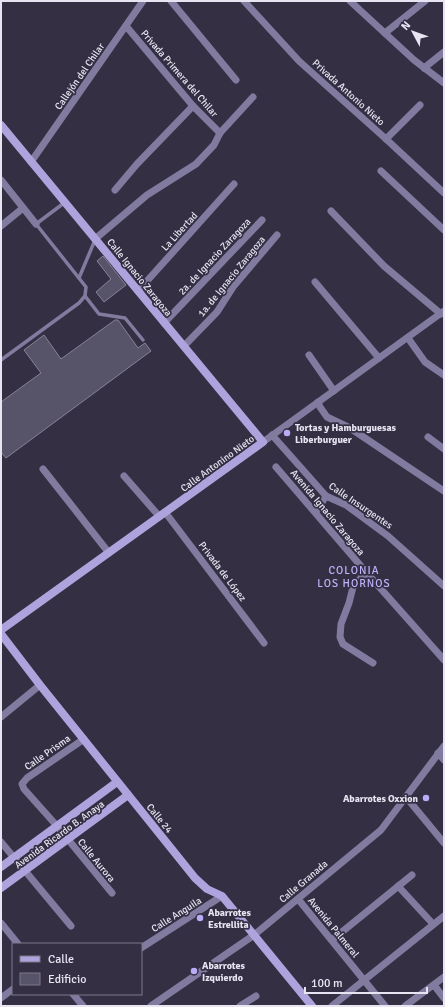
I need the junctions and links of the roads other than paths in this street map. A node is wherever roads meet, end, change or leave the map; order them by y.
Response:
1 (144, 1) edge
2 (171, 1) edge
3 (244, 1) edge
4 (350, 1) edge
5 (425, 1) edge
6 (126, 26) junction
7 (385, 33) junction
8 (444, 52) edge
9 (424, 68) junction
10 (236, 80) dead end
11 (444, 83) edge
12 (253, 97) dead end
13 (420, 105) dead end
14 (193, 106) junction
15 (1, 125) edge
16 (220, 133) junction
17 (386, 139) junction
18 (32, 162) junction
19 (381, 171) dead end
20 (1, 180) edge
21 (234, 184) dead end
22 (115, 190) dead end
23 (444, 194) edge
24 (65, 202) junction
25 (23, 208) junction
26 (331, 212) dead end
27 (262, 220) dead end
28 (1, 226) edge
29 (38, 226) junction
30 (444, 230) edge
31 (277, 235) dead end
32 (95, 239) junction
33 (79, 278) junction
34 (315, 282) dead end
35 (138, 291) junction
36 (85, 296) junction
37 (442, 313) edge
38 (164, 323) junction
39 (346, 325) dead end
40 (408, 338) junction
41 (143, 340) dead end
42 (184, 346) junction
43 (309, 356) dead end
44 (378, 359) junction
45 (1, 360) edge
46 (444, 375) edge
47 (334, 391) junction
48 (318, 402) junction
49 (272, 435) junction
50 (428, 437) dead end
51 (263, 442) junction
52 (444, 449) edge
53 (276, 466) dead end
54 (43, 469) dead end
55 (124, 476) dead end
56 (444, 491) edge
57 (326, 496) junction
58 (316, 512) junction
59 (162, 514) junction
60 (109, 552) junction
61 (366, 572) junction
62 (444, 586) edge
63 (1, 630) edge
64 (1, 634) edge
65 (264, 643) dead end
66 (444, 660) edge
67 (373, 663) dead end
68 (40, 685) junction
69 (1, 717) edge
70 (84, 739) junction
71 (444, 746) edge
72 (438, 753) junction
73 (444, 760) edge
74 (118, 782) junction
75 (22, 784) joint
76 (128, 795) junction
77 (406, 796) junction
78 (57, 826) junction
79 (68, 839) junction
80 (1, 842) edge
81 (444, 843) edge
82 (14, 858) junction
83 (1, 867) edge
84 (25, 871) junction
85 (412, 874) dead end
86 (398, 886) junction
87 (1, 888) edge
88 (112, 893) dead end
89 (222, 896) junction
90 (298, 899) junction
91 (444, 916) edge
92 (1, 923) edge
93 (433, 924) junction
94 (71, 926) dead end
95 (254, 935) junction
96 (332, 940) junction
97 (17, 943) edge
98 (142, 947) edge
99 (444, 977) edge
100 (364, 980) junction
101 (434, 985) junction
102 (12, 990) edge
103 (74, 995) edge
104 (256, 996) dead end
105 (1, 998) edge
106 (444, 998) edge
107 (83, 1006) edge
108 (151, 1006) edge
109 (240, 1006) edge
110 (312, 1006) edge
111 (332, 1006) edge
112 (385, 1006) edge
113 (405, 1006) edge

1 - 6 street, Callejón del Chilar
2 - 10 street
3 - 17 street, Privada Antonio Nieto
4 - 7 street
5 - 7 street
6 - 14 street, Privada Primera del Chilar
6 - 18 street, Callejón del Chilar
7 - 9 street
8 - 9 street
9 - 11 street
12 - 16 street
13 - 17 street
14 - 16 street, Privada Primera del Chilar
14 - 22 street
15 - 18 street, Calle Ignacio Zaragoza
16 - 32 street
17 - 23 street, Privada Antonio Nieto
18 - 24 street, Calle Ignacio Zaragoza
19 - 30 street
20 - 25 street
21 - 35 street, La Libertad
24 - 29 lane
24 - 32 street, Calle Ignacio Zaragoza
25 - 28 street
25 - 29 street
26 - 37 street
27 - 38 street, 2a. de Ignacio Zaragoza
29 - 33 lane
31 - 42 street, 1a. de Ignacio Zaragoza
32 - 33 lane
32 - 35 street, Calle Ignacio Zaragoza
33 - 36 lane
34 - 44 street
35 - 38 street, Calle Ignacio Zaragoza
36 - 41 lane
36 - 45 lane
37 - 40 street, Calle Antonino Nieto
38 - 42 street, Calle Ignacio Zaragoza
39 - 44 street
40 - 44 street, Calle Antonino Nieto
40 - 46 street
42 - 51 street, Calle Ignacio Zaragoza
43 - 47 street
44 - 47 street, Calle Antonino Nieto
47 - 48 street, Calle Antonino Nieto
48 - 49 street, Calle Antonino Nieto
48 - 56 street
49 - 51 street, Calle Antonino Nieto
49 - 57 street, Calle Insurgentes
50 - 52 street
51 - 59 street, Calle Antonino Nieto
53 - 58 street, Avenida Ignacio Zaragoza
54 - 60 street
55 - 59 street, Privada de López
57 - 58 street
57 - 62 street, Calle Insurgentes
58 - 61 street, Avenida Ignacio Zaragoza
59 - 60 street, Calle Antonino Nieto
59 - 65 street, Privada de López
60 - 63 street, Calle Antonino Nieto
61 - 66 street, Avenida Ignacio Zaragoza
61 - 67 street
64 - 68 street, Calle 24
68 - 69 street
68 - 70 street, Calle 24
70 - 74 street, Calle 24
70 - 75 street, Calle Prisma
71 - 72 street, Calle Granada
72 - 73 street
72 - 77 street, Calle Granada
74 - 76 street, Calle 24
74 - 78 street, Avenida Ricardo B. Anaya
75 - 78 street, Calle Aurora
76 - 79 street, Avenida Ricardo B. Anaya
76 - 89 street, Calle 24
77 - 81 street
77 - 90 street, Calle Granada
78 - 79 street, Calle Aurora
78 - 82 street, Avenida Ricardo B. Anaya
79 - 84 street, Avenida Ricardo B. Anaya
79 - 88 street, Calle Aurora
80 - 82 street
82 - 83 street, Avenida Ricardo B. Anaya
82 - 84 street
84 - 87 street, Avenida Ricardo B. Anaya
84 - 94 street
85 - 86 street
86 - 93 street
86 - 96 street
89 - 95 street, Calle 24
89 - 98 street, Calle Anguila
90 - 95 street, Calle Granada
90 - 96 street, Avenida Palmeral
91 - 93 street
92 - 97 street
93 - 100 street
95 - 108 street, Calle Granada
95 - 110 street, Calle 24
96 - 100 street, Avenida Palmeral
99 - 101 street
100 - 111 street
100 - 112 street, Avenida Palmeral
101 - 106 street
101 - 113 street
102 - 105 street
103 - 107 street
104 - 109 street

